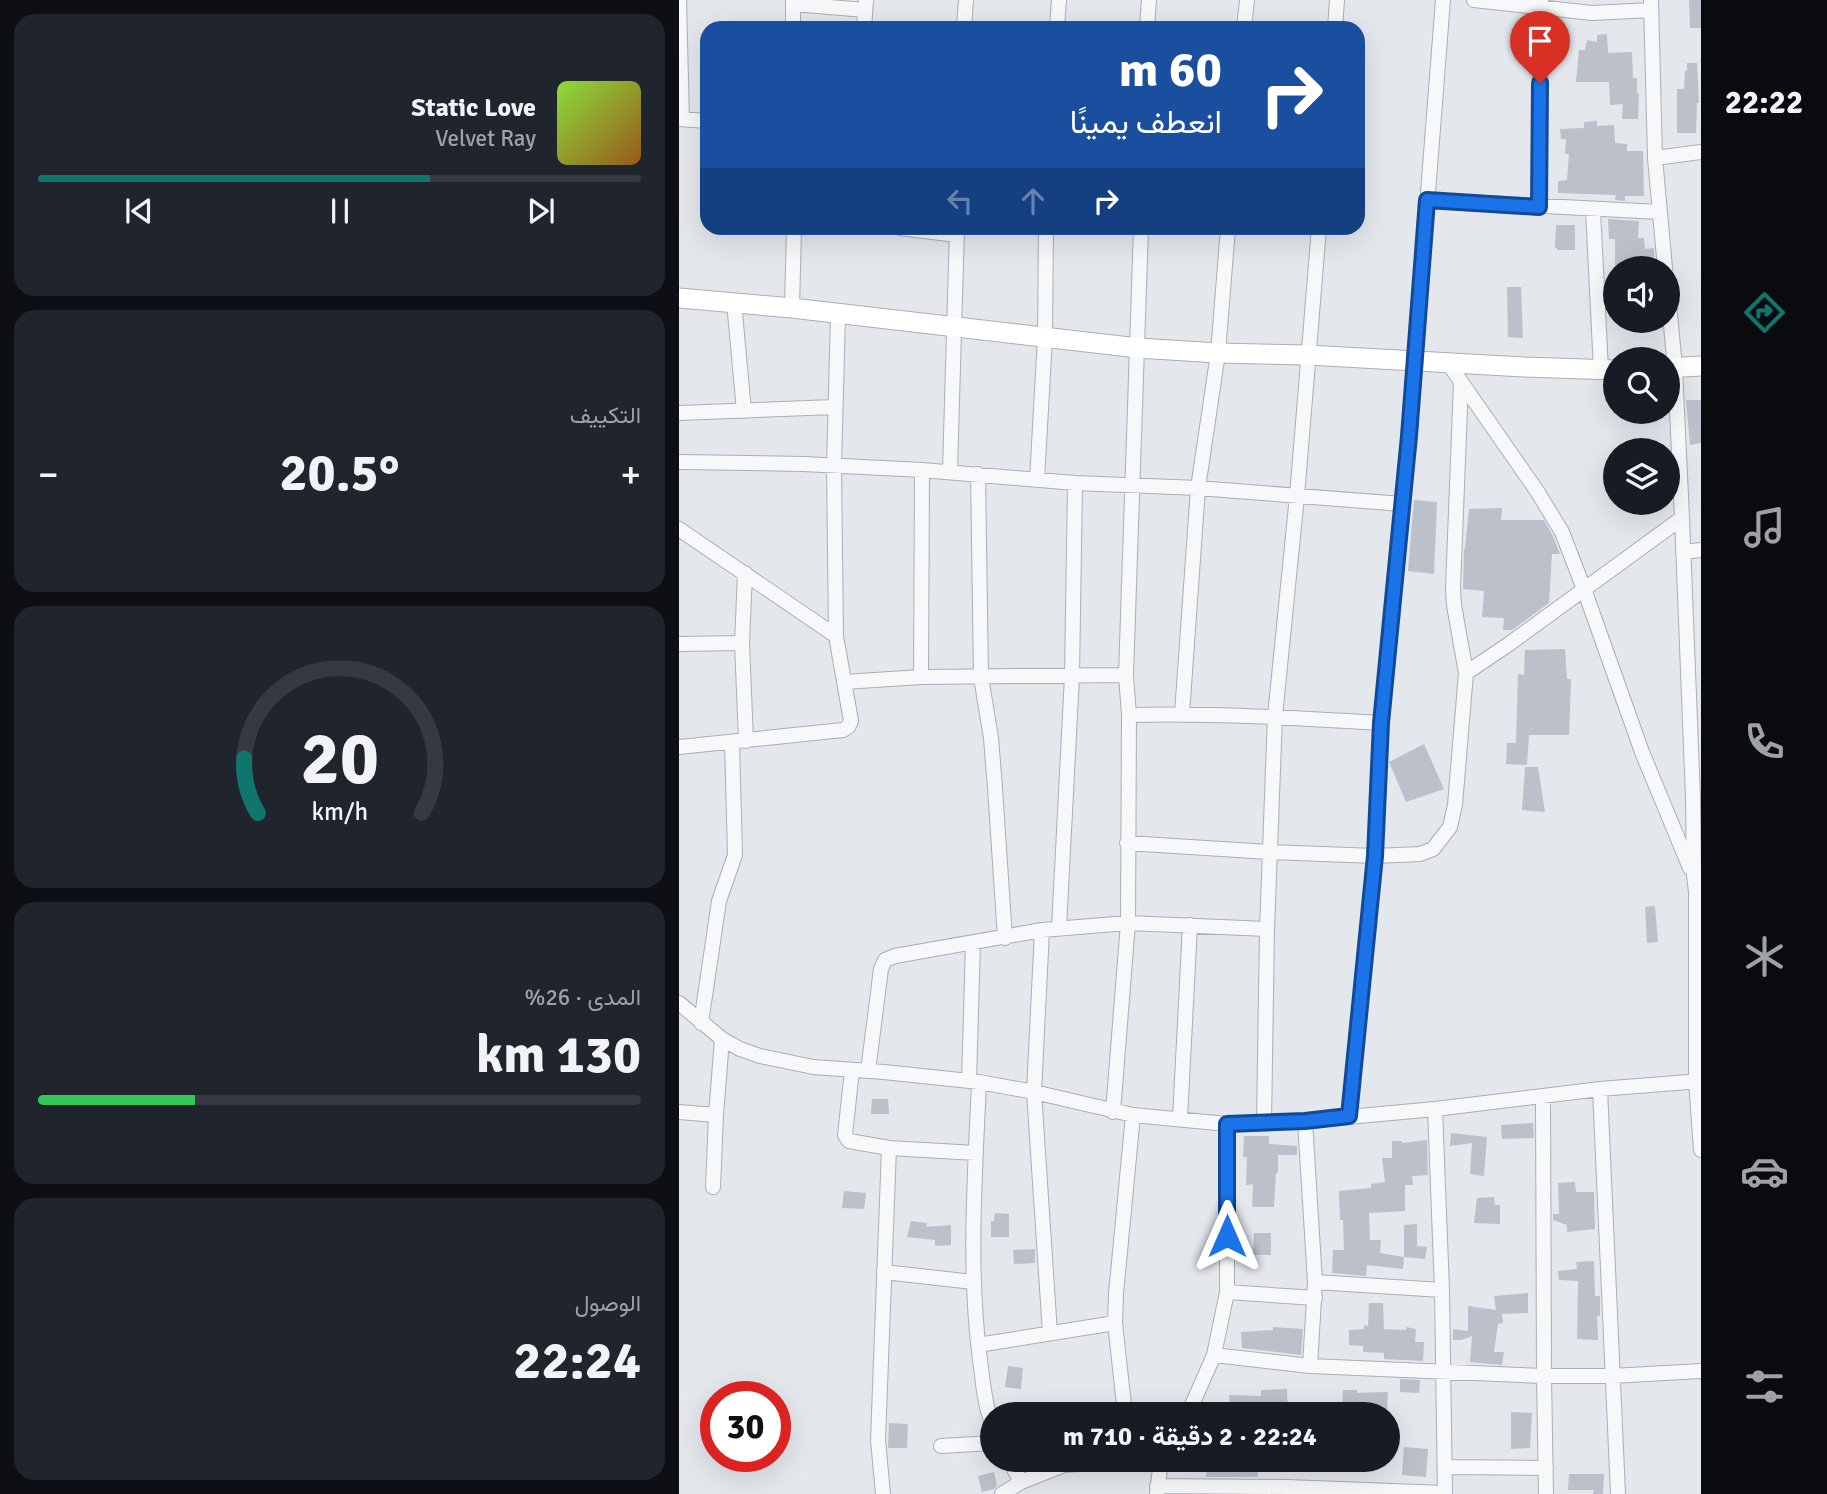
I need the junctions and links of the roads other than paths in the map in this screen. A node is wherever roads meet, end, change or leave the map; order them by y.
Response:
1 (679, 0) edge
2 (966, 0) edge
3 (1059, 0) edge
4 (1149, 0) edge
5 (1247, 0) edge
6 (1338, 0) edge
7 (1443, 0) edge
8 (1474, 0) edge
9 (793, 2) edge
10 (1541, 4) edge
11 (866, 5) edge
12 (1651, 5) edge
13 (793, 21) edge
14 (964, 21) edge
15 (1058, 21) edge
16 (1148, 21) edge
17 (1245, 21) edge
18 (1336, 21) edge
19 (680, 119) edge
20 (700, 120) edge
21 (1701, 152) edge
22 (1655, 158) junction
23 (1427, 200) junction
24 (1539, 207) junction
25 (1593, 210) junction
26 (1660, 212) junction
27 (794, 235) edge
28 (957, 235) edge
29 (1046, 235) edge
30 (1141, 235) edge
31 (1226, 235) edge
32 (1318, 235) edge
33 (1664, 256) edge
34 (679, 298) edge
35 (733, 302) junction
36 (792, 308) junction
37 (838, 315) junction
38 (954, 328) junction
39 (1045, 338) junction
40 (1606, 347) edge
41 (1138, 348) junction
42 (1218, 354) junction
43 (1308, 355) junction
44 (1414, 360) junction
45 (1448, 363) junction
46 (1701, 366) edge
47 (1680, 367) edge
48 (1603, 370) edge
49 (1461, 382) junction
50 (835, 407) junction
51 (744, 411) junction
52 (679, 412) edge
53 (1675, 424) edge
54 (679, 462) edge
55 (834, 466) junction
56 (922, 470) junction
57 (950, 471) junction
58 (978, 474) junction
59 (1037, 480) junction
60 (1075, 483) junction
61 (1131, 485) junction
62 (1198, 488) junction
63 (1297, 496) junction
64 (1402, 504) junction
65 (1682, 518) junction
66 (679, 529) edge
67 (1701, 550) edge
68 (1683, 552) junction
69 (744, 573) junction
70 (1584, 589) junction
71 (836, 636) junction
72 (742, 643) junction
73 (679, 644) edge
74 (1466, 673) junction
75 (1126, 675) junction
76 (1072, 676) junction
77 (921, 677) junction
78 (981, 677) junction
79 (1695, 677) edge
80 (844, 682) junction
81 (1182, 714) junction
82 (1129, 715) junction
83 (1275, 716) junction
84 (1381, 723) junction
85 (739, 741) junction
86 (679, 747) edge
87 (1697, 798) edge
88 (1127, 843) junction
89 (1269, 852) junction
90 (1375, 856) junction
91 (1694, 876) junction
92 (1698, 892) edge
93 (1128, 923) junction
94 (1191, 925) junction
95 (1059, 928) junction
96 (1267, 929) junction
97 (1042, 930) junction
98 (1005, 938) junction
99 (973, 943) junction
100 (679, 1003) edge
101 (701, 1023) junction
102 (722, 1038) junction
103 (846, 1070) junction
104 (868, 1070) junction
105 (1699, 1081) edge
106 (974, 1082) junction
107 (1600, 1089) junction
108 (1034, 1092) junction
109 (1543, 1097) junction
110 (1435, 1109) junction
111 (679, 1112) edge
112 (1113, 1112) junction
113 (716, 1115) junction
114 (1133, 1115) junction
115 (1349, 1116) junction
116 (1180, 1119) junction
117 (1305, 1121) junction
118 (1264, 1123) junction
119 (1227, 1124) junction
120 (889, 1148) junction
121 (1701, 1150) edge
122 (976, 1153) junction
123 (713, 1187) dead end
124 (884, 1272) junction
125 (973, 1282) junction
126 (1315, 1282) junction
127 (1443, 1290) junction
128 (1227, 1292) junction
129 (1315, 1298) junction
130 (1115, 1323) junction
131 (1050, 1333) junction
132 (978, 1346) junction
133 (1214, 1355) junction
134 (1310, 1366) junction
135 (1701, 1371) edge
136 (1444, 1372) junction
137 (1543, 1376) junction
138 (1612, 1376) junction
139 (986, 1402) edge
140 (1124, 1402) edge
141 (1193, 1402) edge
142 (980, 1444) edge
143 (941, 1446) dead end
144 (1446, 1467) junction
145 (1546, 1468) junction
146 (1016, 1472) edge
147 (1046, 1472) edge
148 (1159, 1472) edge
149 (1021, 1482) junction
150 (1157, 1490) edge
151 (1287, 1490) edge
152 (1445, 1493) edge
153 (883, 1494) edge
154 (1002, 1494) edge
155 (1546, 1494) edge
156 (1618, 1494) edge

1 - 19 street
2 - 14 street
3 - 15 street
4 - 16 street
5 - 17 street
6 - 18 street
7 - 23 street
8 - 10 street
9 - 11 street
9 - 13 street
10 - 12 street
10 - 24 street
12 - 22 street
19 - 20 street
21 - 22 street
22 - 26 street
23 - 24 street
23 - 44 street
24 - 25 street
25 - 26 street
25 - 40 street
26 - 33 street
27 - 36 street
28 - 38 street
29 - 39 street
30 - 41 street
31 - 42 street
32 - 43 street
34 - 35 street
35 - 36 street
35 - 51 street
36 - 37 street
37 - 38 street
37 - 50 street
38 - 39 street
38 - 57 street
39 - 41 street
39 - 59 street
41 - 42 street
41 - 61 street
42 - 43 street
42 - 62 street
43 - 44 street
43 - 63 street
44 - 45 street
44 - 64 street
45 - 48 street
45 - 49 street
46 - 47 street
49 - 70 street
49 - 74 street
50 - 51 street
50 - 55 street
51 - 52 street
53 - 65 street
54 - 55 street
55 - 56 street
55 - 71 street
56 - 57 street
56 - 77 street
57 - 58 street
58 - 59 street
58 - 78 street
59 - 60 street
60 - 61 street
60 - 76 street
61 - 62 street
61 - 75 street
62 - 63 street
62 - 81 street
63 - 64 street
63 - 83 street
64 - 84 street
65 - 68 street
65 - 70 street
66 - 69 street
67 - 68 street
68 - 79 street
69 - 71 street
69 - 72 street
70 - 74 street
70 - 91 street
71 - 80 street
72 - 73 street
72 - 85 street
74 - 90 street
75 - 76 street
75 - 82 street
76 - 78 street
76 - 95 street
77 - 78 street
77 - 80 street
78 - 98 street
79 - 87 street
80 - 85 street
81 - 82 street
81 - 83 street
82 - 88 street
83 - 84 street
83 - 89 street
84 - 90 street
85 - 86 street
85 - 101 street
87 - 91 street
88 - 89 street
88 - 93 street
89 - 90 street
89 - 96 street
90 - 115 street
91 - 92 street
92 - 105 street
93 - 94 street
93 - 95 street
93 - 112 street
94 - 96 street
94 - 116 street
95 - 97 street
96 - 118 street
97 - 98 street
97 - 108 street
98 - 99 street
99 - 104 street
99 - 106 street
100 - 101 street
101 - 102 street
102 - 103 street
102 - 113 street
103 - 104 street
103 - 120 street
104 - 106 street
105 - 107 street
105 - 121 street
106 - 108 street
106 - 122 street
107 - 109 street
107 - 138 street
108 - 112 street
108 - 131 street
109 - 110 street
109 - 137 street
110 - 115 street
110 - 127 street
111 - 113 street
112 - 114 street
113 - 123 street
114 - 116 street
114 - 130 street
115 - 117 street
116 - 119 street
117 - 118 street
117 - 126 street
118 - 119 street
119 - 128 street
120 - 122 street
120 - 124 street
122 - 125 street
124 - 125 street
124 - 153 street
125 - 132 street
126 - 127 street
126 - 129 street
127 - 136 street
128 - 129 street
128 - 133 street
129 - 134 street
130 - 131 street
130 - 140 street
131 - 132 street
132 - 139 street
133 - 134 street
133 - 141 street
134 - 136 street
135 - 138 street
136 - 137 street
136 - 144 street
137 - 138 street
137 - 145 street
138 - 156 street
142 - 143 street
144 - 145 street
144 - 152 street
145 - 155 street
146 - 149 street
147 - 149 street
148 - 150 street
149 - 154 street
150 - 151 street
151 - 152 street

